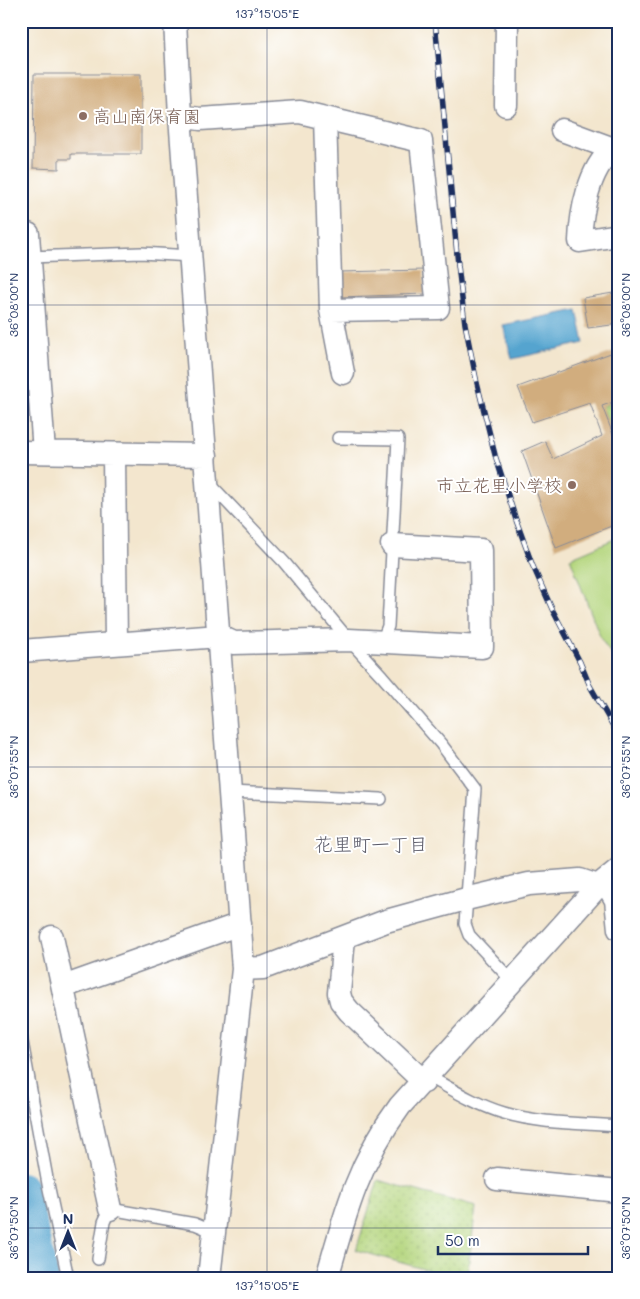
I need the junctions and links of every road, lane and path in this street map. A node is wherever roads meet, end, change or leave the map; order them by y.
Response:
1 (175, 21) edge
2 (507, 21) edge
3 (506, 105) dead end
4 (180, 116) junction
5 (325, 118) junction
6 (562, 130) dead end
7 (615, 150) edge
8 (21, 232) edge
9 (619, 235) edge
10 (191, 256) junction
11 (29, 257) junction
12 (331, 310) junction
13 (343, 372) dead end
14 (338, 438) dead end
15 (21, 452) edge
16 (44, 452) junction
17 (114, 455) junction
18 (206, 455) junction
19 (208, 481) junction
20 (392, 545) junction
21 (219, 636) junction
22 (349, 640) junction
23 (382, 642) junction
24 (116, 643) junction
25 (21, 651) edge
26 (230, 792) junction
27 (381, 799) dead end
28 (607, 879) edge
29 (466, 899) junction
30 (240, 924) junction
31 (619, 929) edge
32 (52, 937) dead end
33 (344, 938) junction
34 (243, 969) junction
35 (513, 982) junction
36 (63, 987) junction
37 (21, 1036) edge
38 (426, 1079) junction
39 (619, 1126) edge
40 (498, 1179) dead end
41 (619, 1191) edge
42 (110, 1209) junction
43 (214, 1232) junction
44 (98, 1259) dead end
45 (68, 1278) edge
46 (209, 1278) edge
47 (327, 1278) edge

1 - 4 street
2 - 3 street
4 - 5 street
4 - 10 street
5 - 12 street
5 - 12 street
6 - 7 street
7 - 9 street
8 - 11 street
10 - 11 lane
10 - 18 street
11 - 16 street
12 - 13 street
14 - 20 lane
15 - 16 street
16 - 17 street
17 - 18 street
17 - 24 street
18 - 19 street
19 - 21 street
19 - 22 lane
20 - 23 lane
20 - 23 street
21 - 22 street
21 - 24 street
21 - 26 street
22 - 23 street
22 - 29 lane
24 - 25 street
26 - 27 lane
26 - 30 street
28 - 29 street
28 - 31 street
28 - 35 street
29 - 33 street
29 - 35 lane
30 - 34 street
30 - 36 street
32 - 36 street
33 - 34 street
33 - 38 street
34 - 43 street
35 - 38 street
36 - 42 street
37 - 45 lane
38 - 39 lane
38 - 47 street
40 - 41 street
42 - 43 lane
42 - 44 lane
43 - 46 street

